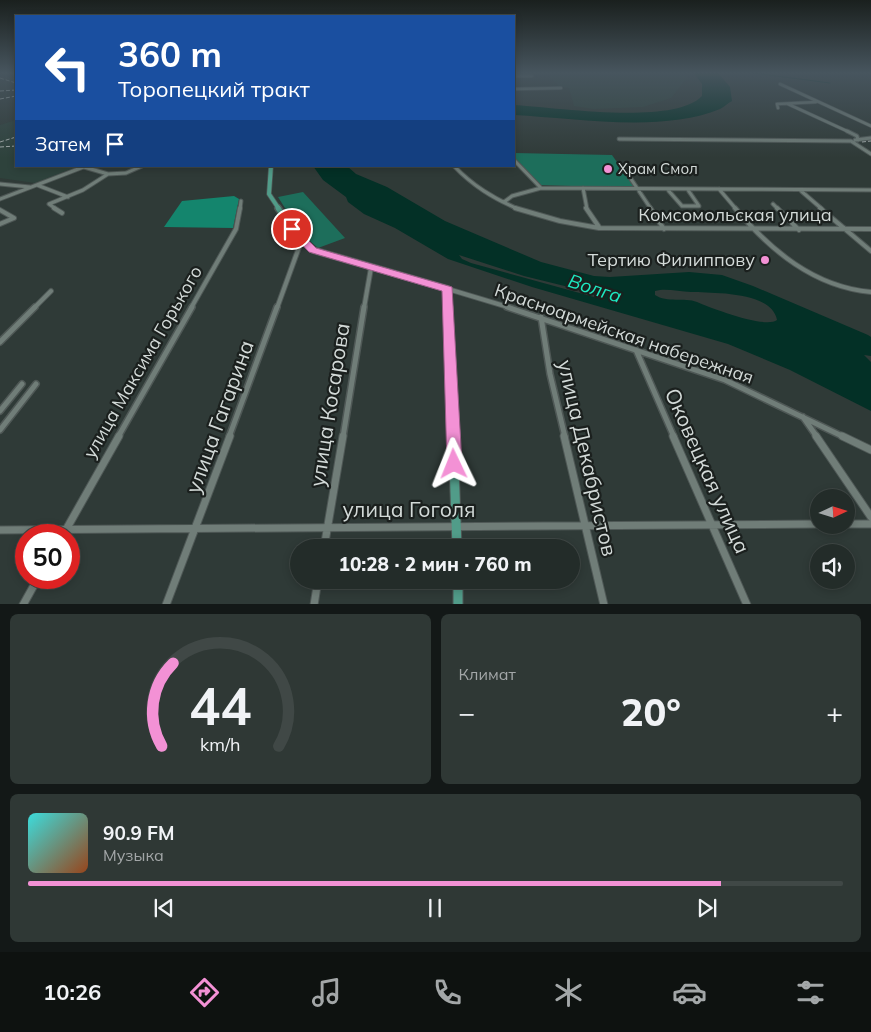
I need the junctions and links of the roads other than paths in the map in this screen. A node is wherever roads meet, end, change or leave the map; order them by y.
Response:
1 (818, 102) joint
2 (788, 104) junction
3 (778, 108) dead end
4 (871, 126) edge
5 (871, 138) edge
6 (619, 139) dead end
7 (858, 140) junction
8 (851, 141) junction
9 (871, 154) edge
10 (515, 161) edge
11 (82, 167) edge
12 (88, 167) edge
13 (141, 167) edge
14 (271, 167) edge
15 (455, 167) edge
16 (625, 170) dead end
17 (108, 174) junction
18 (0, 184) edge
19 (37, 185) junction
20 (31, 188) junction
21 (541, 188) junction
22 (583, 188) junction
23 (639, 190) junction
24 (668, 190) junction
25 (673, 190) junction
26 (688, 190) junction
27 (719, 190) junction
28 (800, 190) junction
29 (871, 192) edge
30 (677, 195) dead end
31 (68, 197) junction
32 (0, 199) edge
33 (241, 201) dead end
34 (504, 202) junction
35 (773, 204) dead end
36 (0, 210) edge
37 (62, 213) dead end
38 (0, 224) edge
39 (599, 228) junction
40 (664, 229) junction
41 (871, 229) edge
42 (756, 230) junction
43 (799, 230) junction
44 (846, 230) junction
45 (302, 240) junction
46 (871, 251) edge
47 (371, 268) junction
48 (448, 289) junction
49 (51, 291) dead end
50 (871, 292) edge
51 (541, 317) junction
52 (0, 342) edge
53 (636, 350) junction
54 (22, 384) dead end
55 (36, 384) dead end
56 (0, 411) edge
57 (802, 416) junction
58 (0, 430) edge
59 (871, 450) edge
60 (871, 516) edge
61 (69, 524) edge
62 (712, 524) junction
63 (810, 524) edge
64 (855, 524) edge
65 (871, 524) edge
66 (328, 527) junction
67 (457, 527) junction
68 (586, 527) junction
69 (196, 528) junction
70 (0, 530) edge
71 (15, 530) edge
72 (80, 532) edge
73 (326, 539) edge
74 (457, 539) edge
75 (32, 589) edge
76 (316, 589) edge
77 (458, 589) edge
78 (23, 604) edge
79 (166, 604) edge
80 (314, 604) edge
81 (458, 604) edge
82 (604, 604) edge
83 (747, 604) edge

1 - 2 street
1 - 4 street
2 - 3 street
2 - 7 street
5 - 7 street
6 - 8 street
7 - 8 street
8 - 9 street
10 - 21 street
11 - 19 street
12 - 17 street
13 - 17 street
14 - 45 main road
15 - 34 street, Комсомольская улица
16 - 23 street
17 - 31 street
18 - 20 street
19 - 20 street
19 - 31 street
20 - 32 street
21 - 22 street
21 - 34 street
22 - 23 street
22 - 39 street
23 - 24 street
23 - 40 street
24 - 25 street
24 - 26 street
25 - 26 street
25 - 30 street
26 - 27 street
27 - 28 street
27 - 42 street
28 - 29 street
28 - 44 street
31 - 37 street
33 - 61 street, улица Максима Горького
34 - 39 street, Комсомольская улица
35 - 43 street
36 - 38 street
39 - 40 street, Комсомольская улица
40 - 42 street, Комсомольская улица
41 - 44 street, Комсомольская улица
42 - 43 street, Комсомольская улица
42 - 50 street
43 - 44 street, Комсомольская улица
44 - 46 street
45 - 47 main road
45 - 69 street, улица Гагарина
47 - 48 main road
47 - 66 street, улица Косарова
48 - 51 street, Красноармейская набережная
48 - 67 main road
49 - 52 street
51 - 53 street, Красноармейская набережная
51 - 68 street, улица Декабристов
53 - 57 street, Красноармейская набережная
53 - 62 street, Оковецкая улица
54 - 56 street
55 - 58 street
57 - 59 street, Красноармейская набережная
57 - 60 street
62 - 63 street, улица Гоголя
62 - 68 street, улица Гоголя
62 - 83 street, Оковецкая улица
64 - 65 street
66 - 67 street, улица Гоголя
66 - 69 street, улица Гоголя
66 - 73 street, улица Косарова
67 - 68 street, улица Гоголя
67 - 74 main road
68 - 82 street, улица Декабристов
69 - 72 street, улица Гоголя
69 - 79 street, улица Гагарина
70 - 71 street, улица Гоголя
75 - 78 street
76 - 80 street
77 - 81 main road

